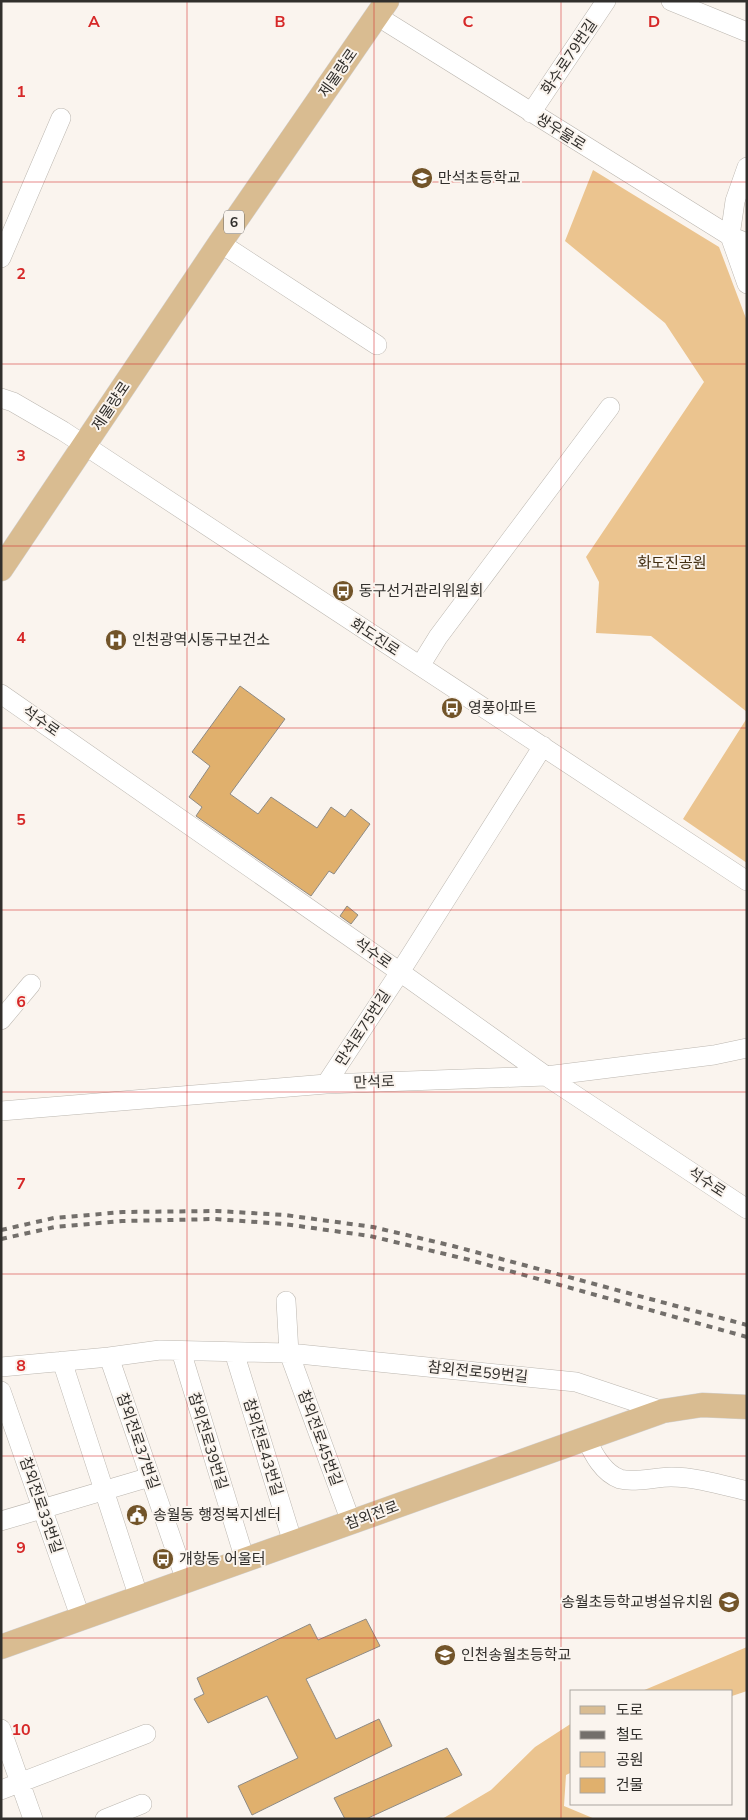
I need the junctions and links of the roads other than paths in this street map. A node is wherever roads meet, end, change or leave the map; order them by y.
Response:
1 (606, 1) edge
2 (671, 1) edge
3 (382, 8) edge
4 (747, 32) edge
5 (531, 113) junction
6 (61, 118) dead end
7 (747, 167) edge
8 (738, 240) edge
9 (220, 243) junction
10 (3, 252) edge
11 (747, 284) edge
12 (377, 345) dead end
13 (1, 398) edge
14 (610, 407) dead end
15 (84, 445) junction
16 (1, 569) edge
17 (420, 666) junction
18 (1, 694) edge
19 (543, 746) junction
20 (747, 881) edge
21 (400, 972) junction
22 (31, 984) dead end
23 (1, 1020) edge
24 (747, 1048) edge
25 (546, 1076) junction
26 (326, 1084) junction
27 (1, 1111) edge
28 (747, 1208) edge
29 (286, 1301) dead end
30 (181, 1350) junction
31 (234, 1352) junction
32 (289, 1353) junction
33 (109, 1357) junction
34 (62, 1361) junction
35 (1, 1367) edge
36 (1, 1391) edge
37 (747, 1407) edge
38 (663, 1411) junction
39 (586, 1438) junction
40 (150, 1477) junction
41 (747, 1491) edge
42 (106, 1492) junction
43 (43, 1510) junction
44 (1, 1521) edge
45 (351, 1522) junction
46 (293, 1543) junction
47 (245, 1560) junction
48 (186, 1581) junction
49 (139, 1598) junction
50 (81, 1619) junction
51 (1, 1647) edge
52 (1, 1729) edge
53 (146, 1734) dead end
54 (20, 1783) junction
55 (1, 1790) edge
56 (142, 1804) dead end
57 (33, 1819) edge
58 (105, 1819) edge

1 - 5 street, 화수로79번길
2 - 4 street
3 - 5 street, 쌍우물로
3 - 9 main road, 제물량로 / 6
5 - 8 street, 쌍우물로
6 - 10 street
7 - 8 street
8 - 11 street
9 - 12 street
9 - 15 main road, 제물량로 / 6
13 - 15 street, 화도진로
14 - 17 street
15 - 16 main road, 제물량로 / 6
15 - 17 street, 화도진로
17 - 19 street, 화도진로
18 - 21 street, 석수로
19 - 20 street, 화도진로
19 - 21 street, 만석로75번길
21 - 25 street, 석수로
21 - 26 street, 만석로75번길
22 - 23 street
24 - 25 street, 만석로
25 - 26 street, 만석로
25 - 28 street, 석수로
26 - 27 street, 만석로
29 - 32 street
30 - 31 street, 참외전로59번길
30 - 33 street, 참외전로59번길
30 - 47 street, 참외전로39번길
31 - 32 street, 참외전로59번길
31 - 46 street, 참외전로43번길
32 - 38 street, 참외전로59번길
32 - 45 street, 참외전로45번길
33 - 34 street, 참외전로59번길
33 - 40 street, 참외전로37번길
34 - 35 street, 참외전로59번길
34 - 42 street
36 - 43 street, 참외전로33번길
37 - 38 main road, 참외전로
38 - 39 main road, 참외전로
39 - 41 street
39 - 45 main road, 참외전로
40 - 42 street
40 - 48 street, 참외전로37번길
42 - 43 street
42 - 49 street
43 - 44 street
43 - 50 street, 참외전로33번길
45 - 46 main road, 참외전로
46 - 47 main road, 참외전로
47 - 48 main road, 참외전로
48 - 49 main road, 참외전로
49 - 50 main road, 참외전로
50 - 51 main road, 참외전로
52 - 54 street
53 - 54 street
54 - 55 street
54 - 57 street
56 - 58 street

